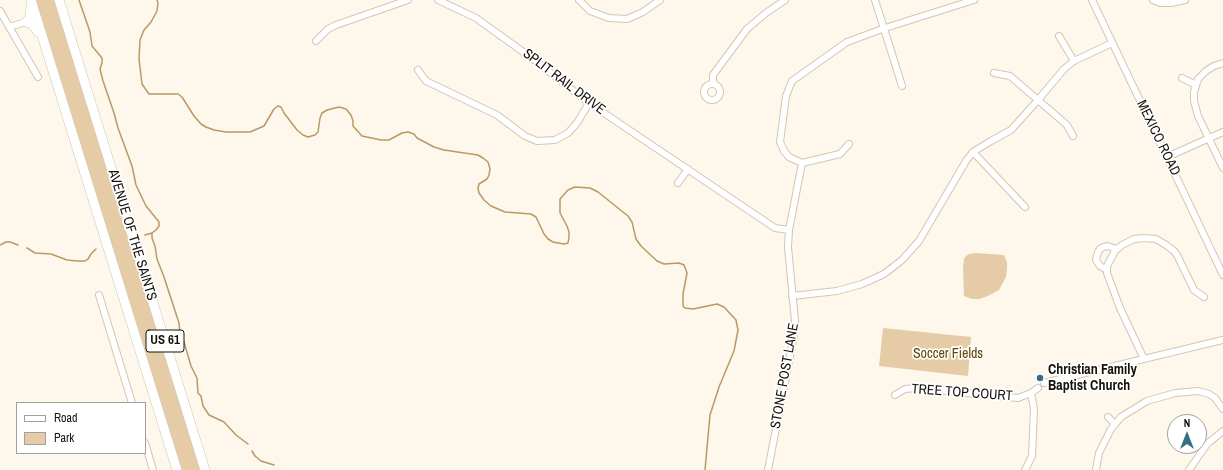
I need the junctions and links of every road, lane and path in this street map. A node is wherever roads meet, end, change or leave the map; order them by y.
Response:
1 (59, 0) edge
2 (408, 0) edge
3 (438, 0) edge
4 (579, 0) edge
5 (660, 0) edge
6 (785, 0) edge
7 (875, 0) edge
8 (974, 0) edge
9 (1092, 0) edge
10 (1154, 0) edge
11 (1185, 0) edge
12 (31, 1) edge
13 (1151, 7) dead end
14 (0, 11) edge
15 (26, 22) junction
16 (9, 27) junction
17 (885, 28) junction
18 (42, 36) junction
19 (1059, 36) dead end
20 (316, 41) dead end
21 (1112, 43) junction
22 (1074, 61) junction
23 (1223, 63) edge
24 (418, 70) dead end
25 (994, 73) dead end
26 (38, 77) dead end
27 (1182, 78) dead end
28 (713, 84) dead end
29 (1196, 85) junction
30 (902, 86) dead end
31 (1038, 100) junction
32 (589, 103) junction
33 (1223, 132) edge
34 (1073, 136) dead end
35 (1208, 138) junction
36 (849, 144) dead end
37 (973, 152) junction
38 (1167, 157) junction
39 (802, 164) junction
40 (1223, 168) edge
41 (688, 169) junction
42 (678, 183) dead end
43 (1026, 207) dead end
44 (790, 230) junction
45 (1117, 249) junction
46 (1107, 270) junction
47 (1223, 275) edge
48 (99, 295) dead end
49 (792, 296) junction
50 (1204, 297) dead end
51 (1223, 340) edge
52 (1144, 359) junction
53 (1044, 383) dead end
54 (1207, 386) dead end
55 (1038, 388) dead end
56 (1031, 393) junction
57 (1205, 393) junction
58 (895, 395) dead end
59 (132, 402) edge
60 (1223, 409) edge
61 (1108, 417) dead end
62 (1115, 424) junction
63 (1223, 431) edge
64 (146, 446) edge
65 (154, 470) edge
66 (177, 470) edge
67 (205, 470) edge
68 (768, 470) edge
69 (1025, 470) edge
70 (1096, 470) edge
71 (1189, 470) edge

1 - 67 highway, AVENUE OF THE SAINTS / US 61
2 - 20 street
3 - 32 street, SPLIT RAIL DRIVE
4 - 5 street
6 - 28 street
7 - 17 street
8 - 17 street
9 - 21 street, MEXICO ROAD
10 - 11 street
10 - 13 street
12 - 15 highway
12 - 18 highway, AVENUE OF THE SAINTS / US 61
14 - 16 street
15 - 16 street
15 - 18 highway
16 - 26 street
17 - 30 street
17 - 39 street
18 - 66 highway, AVENUE OF THE SAINTS / US 61
19 - 22 street
21 - 22 street
21 - 38 street, MEXICO ROAD
22 - 31 street
23 - 29 street
24 - 32 street
25 - 31 street
27 - 29 street
29 - 35 street
31 - 34 street
31 - 37 street
32 - 41 street, SPLIT RAIL DRIVE
33 - 35 street
35 - 38 street
35 - 40 street
36 - 39 street
37 - 43 street
37 - 49 street
38 - 47 street, MEXICO ROAD
39 - 44 street, STONE POST LANE
41 - 42 street
41 - 44 street, SPLIT RAIL DRIVE
44 - 49 street, STONE POST LANE
45 - 46 street
45 - 46 street
45 - 50 street
46 - 52 street
48 - 59 street
49 - 68 street, STONE POST LANE
51 - 52 street
52 - 53 street
54 - 57 street
55 - 56 street
56 - 58 street, TREE TOP COURT
56 - 69 street
57 - 60 street
57 - 62 street
61 - 62 street
62 - 70 street
63 - 71 street
64 - 65 street

